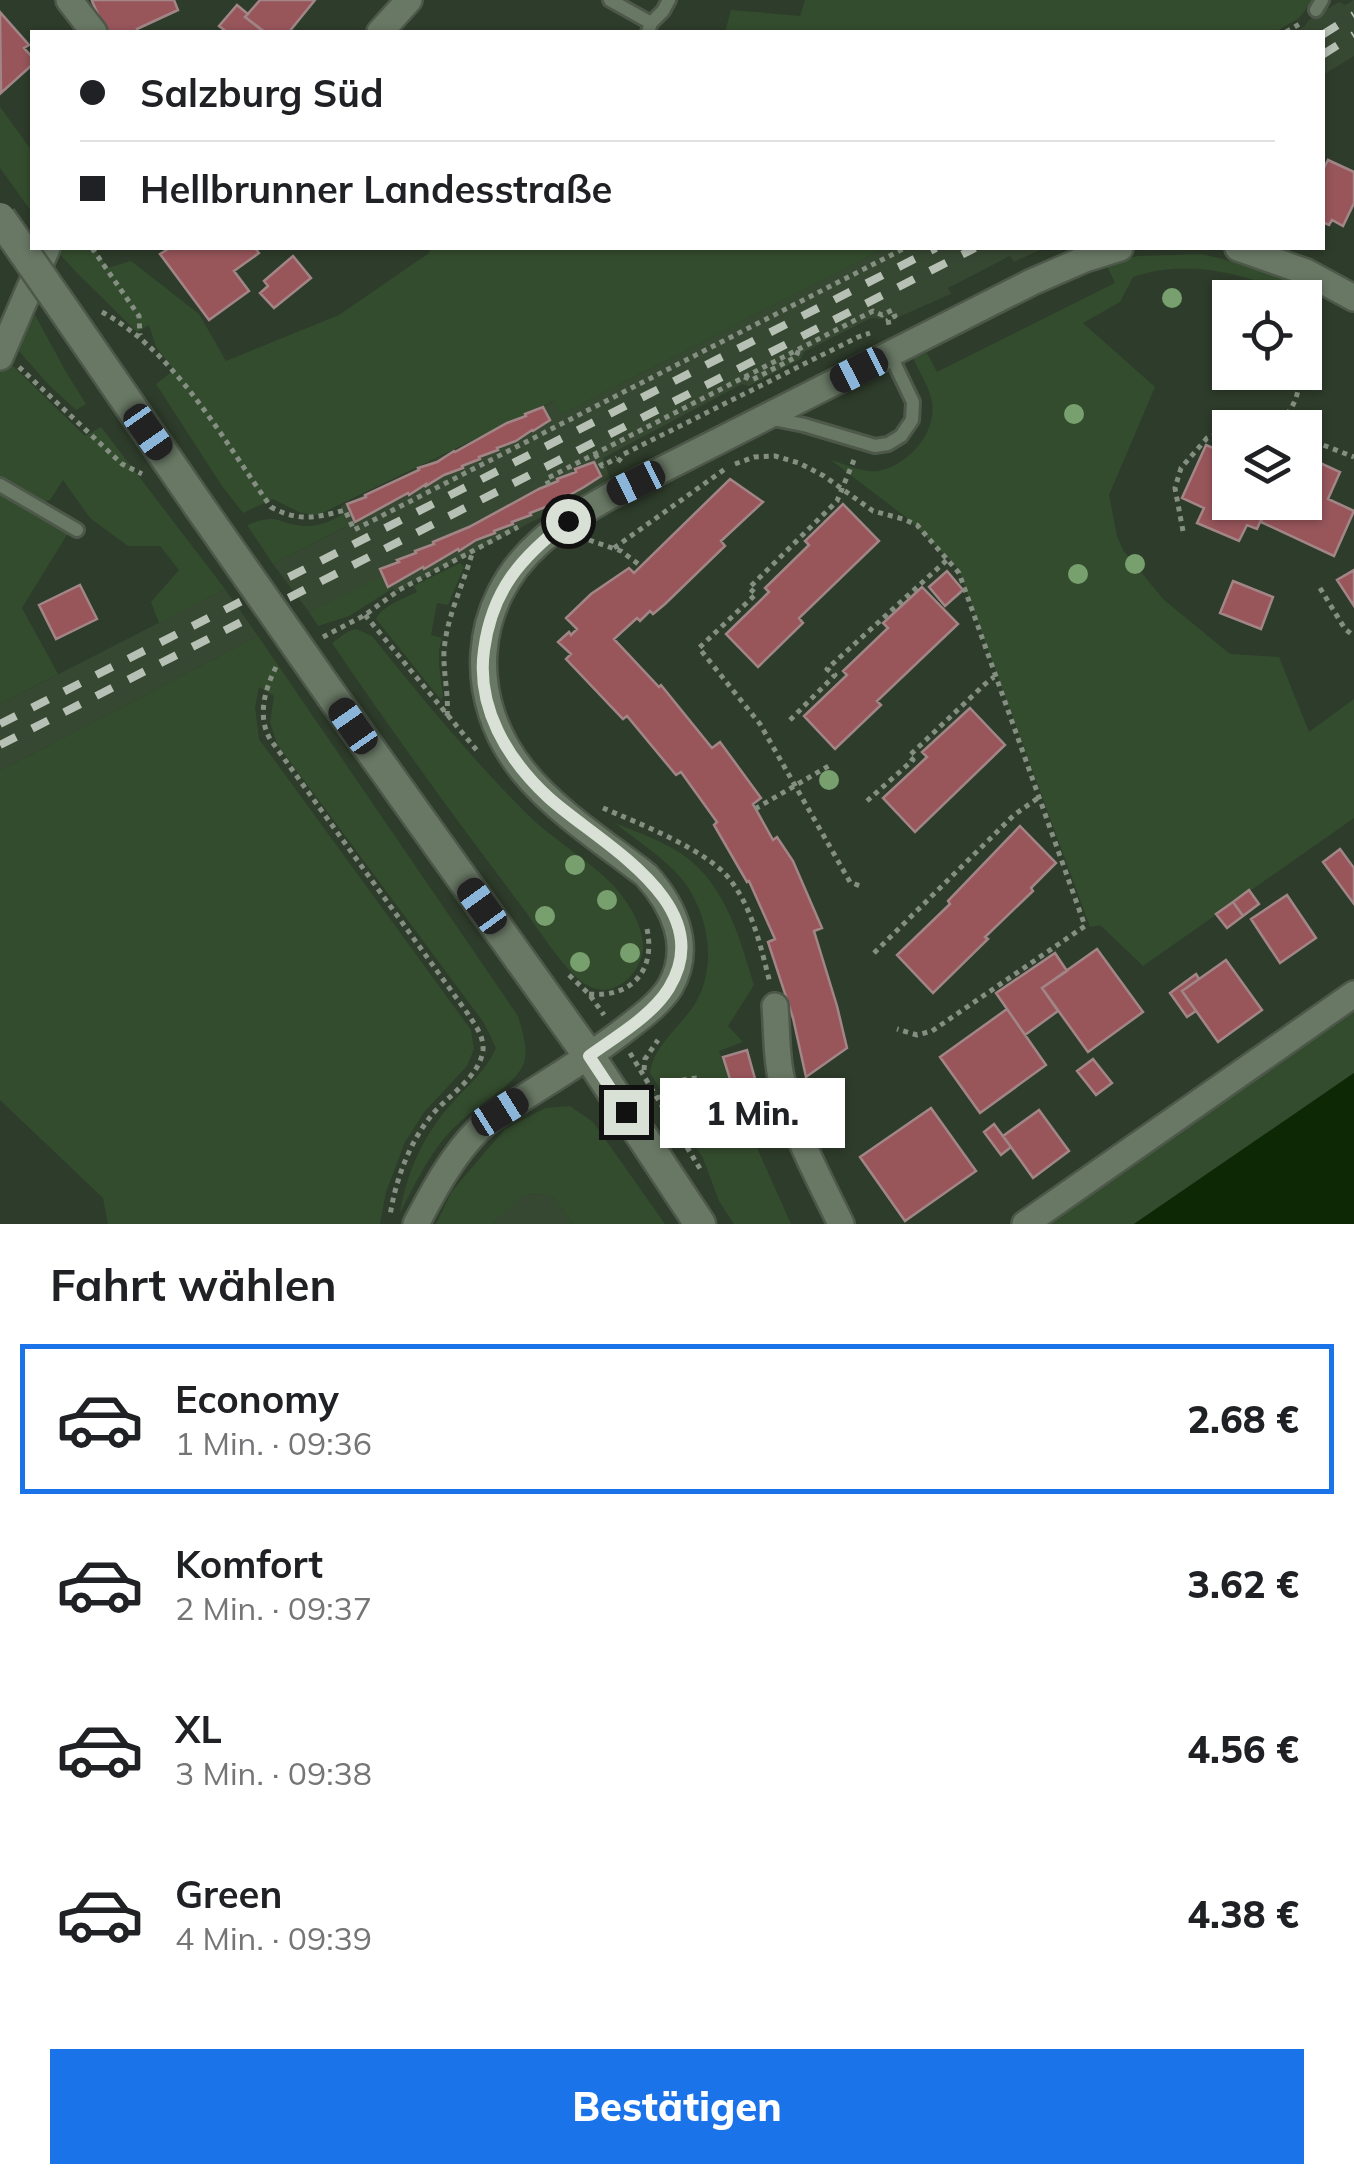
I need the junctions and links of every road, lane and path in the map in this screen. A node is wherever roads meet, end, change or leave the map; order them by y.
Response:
1 (68, 0) edge
2 (409, 0) edge
3 (610, 0) edge
4 (669, 0) edge
5 (650, 28) edge
6 (92, 30) edge
7 (382, 30) edge
8 (0, 218) edge
9 (46, 250) edge
10 (93, 250) edge
11 (901, 250) edge
12 (1114, 250) edge
13 (1244, 250) edge
14 (1354, 298) edge
15 (102, 312) dead end
16 (890, 328) dead end
17 (141, 337) junction
18 (799, 349) junction
19 (1, 354) edge
20 (890, 354) junction
21 (772, 370) junction
22 (744, 377) junction
23 (776, 378) dead end
24 (766, 418) junction
25 (1212, 436) edge
26 (856, 442) junction
27 (1322, 445) edge
28 (595, 454) junction
29 (624, 454) dead end
30 (1354, 456) edge
31 (148, 477) dead end
32 (0, 485) edge
33 (549, 485) dead end
34 (844, 489) junction
35 (77, 530) dead end
36 (1182, 532) dead end
37 (614, 548) dead end
38 (473, 550) dead end
39 (948, 559) junction
40 (1320, 588) dead end
41 (1354, 636) edge
42 (994, 677) junction
43 (266, 697) dead end
44 (448, 716) dead end
45 (790, 720) dead end
46 (832, 764) dead end
47 (797, 786) junction
48 (1038, 798) junction
49 (867, 801) dead end
50 (596, 805) dead end
51 (756, 809) dead end
52 (860, 886) dead end
53 (874, 953) dead end
54 (1354, 994) edge
55 (775, 1006) joint
56 (898, 1029) dead end
57 (589, 1056) junction
58 (784, 1092) junction
59 (659, 1099) dead end
60 (389, 1224) edge
61 (416, 1224) edge
62 (700, 1224) edge
63 (841, 1224) edge
64 (1024, 1224) edge

1 - 6 street
2 - 7 street
3 - 5 lane
4 - 5 lane
8 - 57 main road, bridge
9 - 19 street
10 - 17 path
11 - 17 path
12 - 20 street
13 - 14 street
15 - 17 path
16 - 18 path
18 - 21 path
18 - 22 path
19 - 31 path
20 - 24 street
20 - 26 lane
21 - 22 path
21 - 23 path
22 - 28 path
24 - 26 lane
24 - 57 street
25 - 36 path
26 - 34 path
27 - 30 path
28 - 29 path
28 - 33 path
32 - 35 lane
34 - 37 path
34 - 39 path
34 - 47 path
38 - 44 path
39 - 42 path
39 - 45 path
40 - 41 path
42 - 48 path
42 - 49 path
43 - 60 path
46 - 47 path
47 - 51 path
47 - 52 path
48 - 53 path
48 - 56 path
50 - 55 path
54 - 64 street
55 - 58 street
57 - 61 street
57 - 62 main road
58 - 59 path
58 - 63 street

